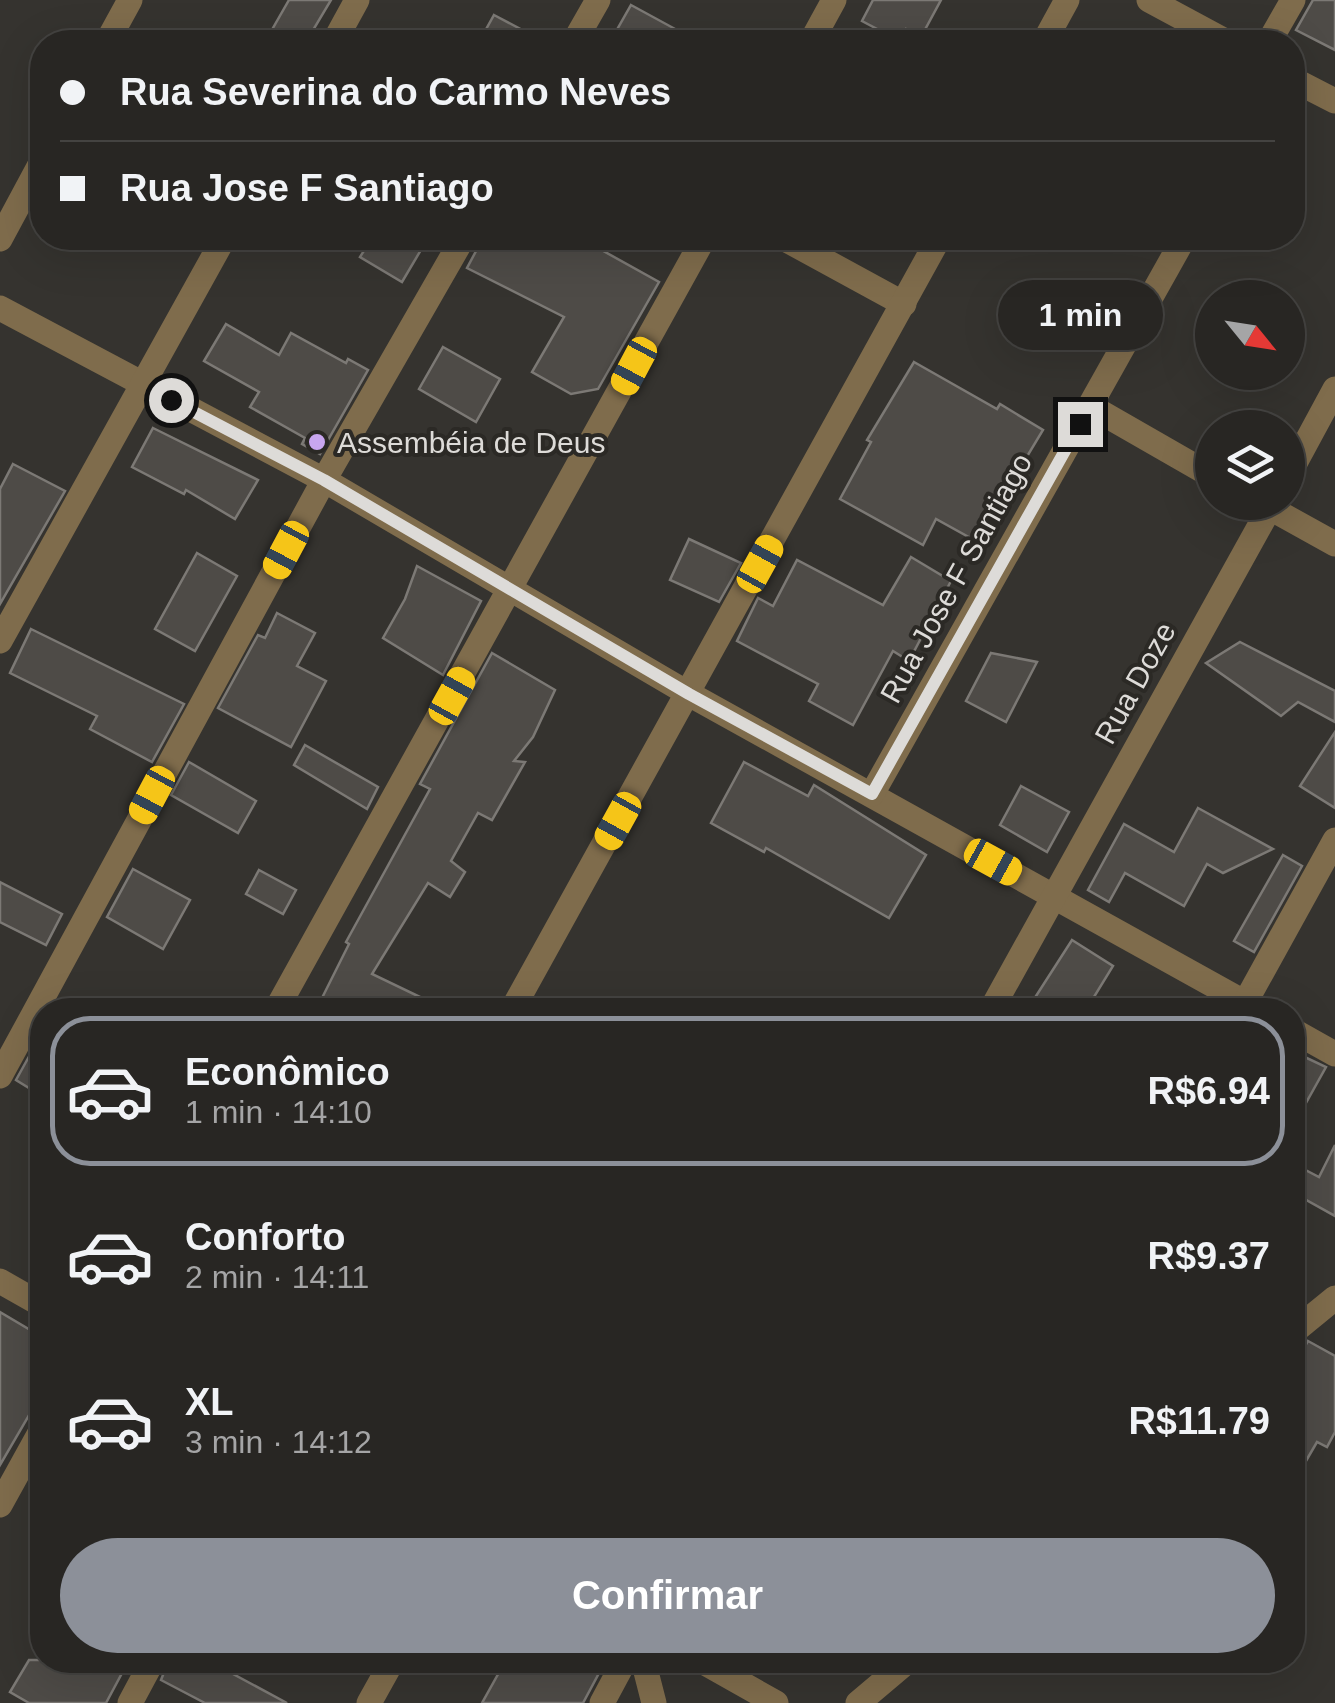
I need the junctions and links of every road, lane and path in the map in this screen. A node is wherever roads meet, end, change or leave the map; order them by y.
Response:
1 (130, 0) edge
2 (358, 0) edge
3 (598, 0) edge
4 (834, 0) edge
5 (1067, 0) edge
6 (1150, 0) edge
7 (1293, 0) edge
8 (114, 30) edge
9 (341, 30) edge
10 (581, 30) edge
11 (818, 30) edge
12 (1051, 30) edge
13 (1205, 30) edge
14 (1276, 30) edge
15 (1305, 86) edge
16 (1335, 102) edge
17 (30, 183) edge
18 (0, 239) edge
19 (217, 250) edge
20 (456, 250) edge
21 (697, 250) edge
22 (806, 250) edge
23 (933, 250) edge
24 (1177, 250) edge
25 (904, 304) junction
26 (0, 308) edge
27 (141, 385) junction
28 (1335, 389) edge
29 (1090, 406) junction
30 (1305, 445) edge
31 (1195, 466) edge
32 (324, 480) junction
33 (1258, 520) edge
34 (1294, 520) edge
35 (1335, 544) edge
36 (511, 592) junction
37 (0, 641) edge
38 (689, 694) junction
39 (872, 794) junction
40 (1335, 840) edge
41 (1054, 896) junction
42 (42, 998) edge
43 (283, 998) edge
44 (519, 998) edge
45 (998, 998) edge
46 (1232, 998) edge
47 (1253, 998) edge
48 (30, 1021) edge
49 (1305, 1037) edge
50 (1335, 1054) edge
51 (0, 1076) edge
52 (0, 1282) edge
53 (30, 1298) edge
54 (1335, 1298) edge
55 (1305, 1322) edge
56 (30, 1450) edge
57 (0, 1505) edge
58 (147, 1673) edge
59 (386, 1673) edge
60 (618, 1673) edge
61 (646, 1673) edge
62 (723, 1673) edge
63 (872, 1673) edge
64 (893, 1673) edge
65 (130, 1703) edge
66 (369, 1703) edge
67 (602, 1703) edge
68 (654, 1703) edge
69 (776, 1703) edge
70 (857, 1703) edge

1 - 8 street
2 - 9 street
3 - 10 street
4 - 11 street
5 - 12 street
6 - 13 street
7 - 14 street
15 - 16 street
17 - 18 street
19 - 27 street
20 - 32 street
21 - 36 street
22 - 25 street
23 - 25 street
24 - 29 street, Rua Jose F Santiago
25 - 38 street
26 - 27 street
27 - 32 street
27 - 37 street
28 - 30 street
29 - 31 street
29 - 39 street, Rua Jose F Santiago
32 - 36 street
32 - 42 street
33 - 41 street, Rua Doze
34 - 35 street
36 - 38 street
36 - 43 street
38 - 39 street
38 - 44 street
39 - 41 street
40 - 47 street
41 - 45 street, Rua Doze
41 - 46 street
48 - 51 street
49 - 50 street
52 - 53 street
54 - 55 street
56 - 57 street
58 - 65 street
59 - 66 street
60 - 67 street
61 - 68 street
62 - 69 street
63 - 70 street
64 - 70 street

